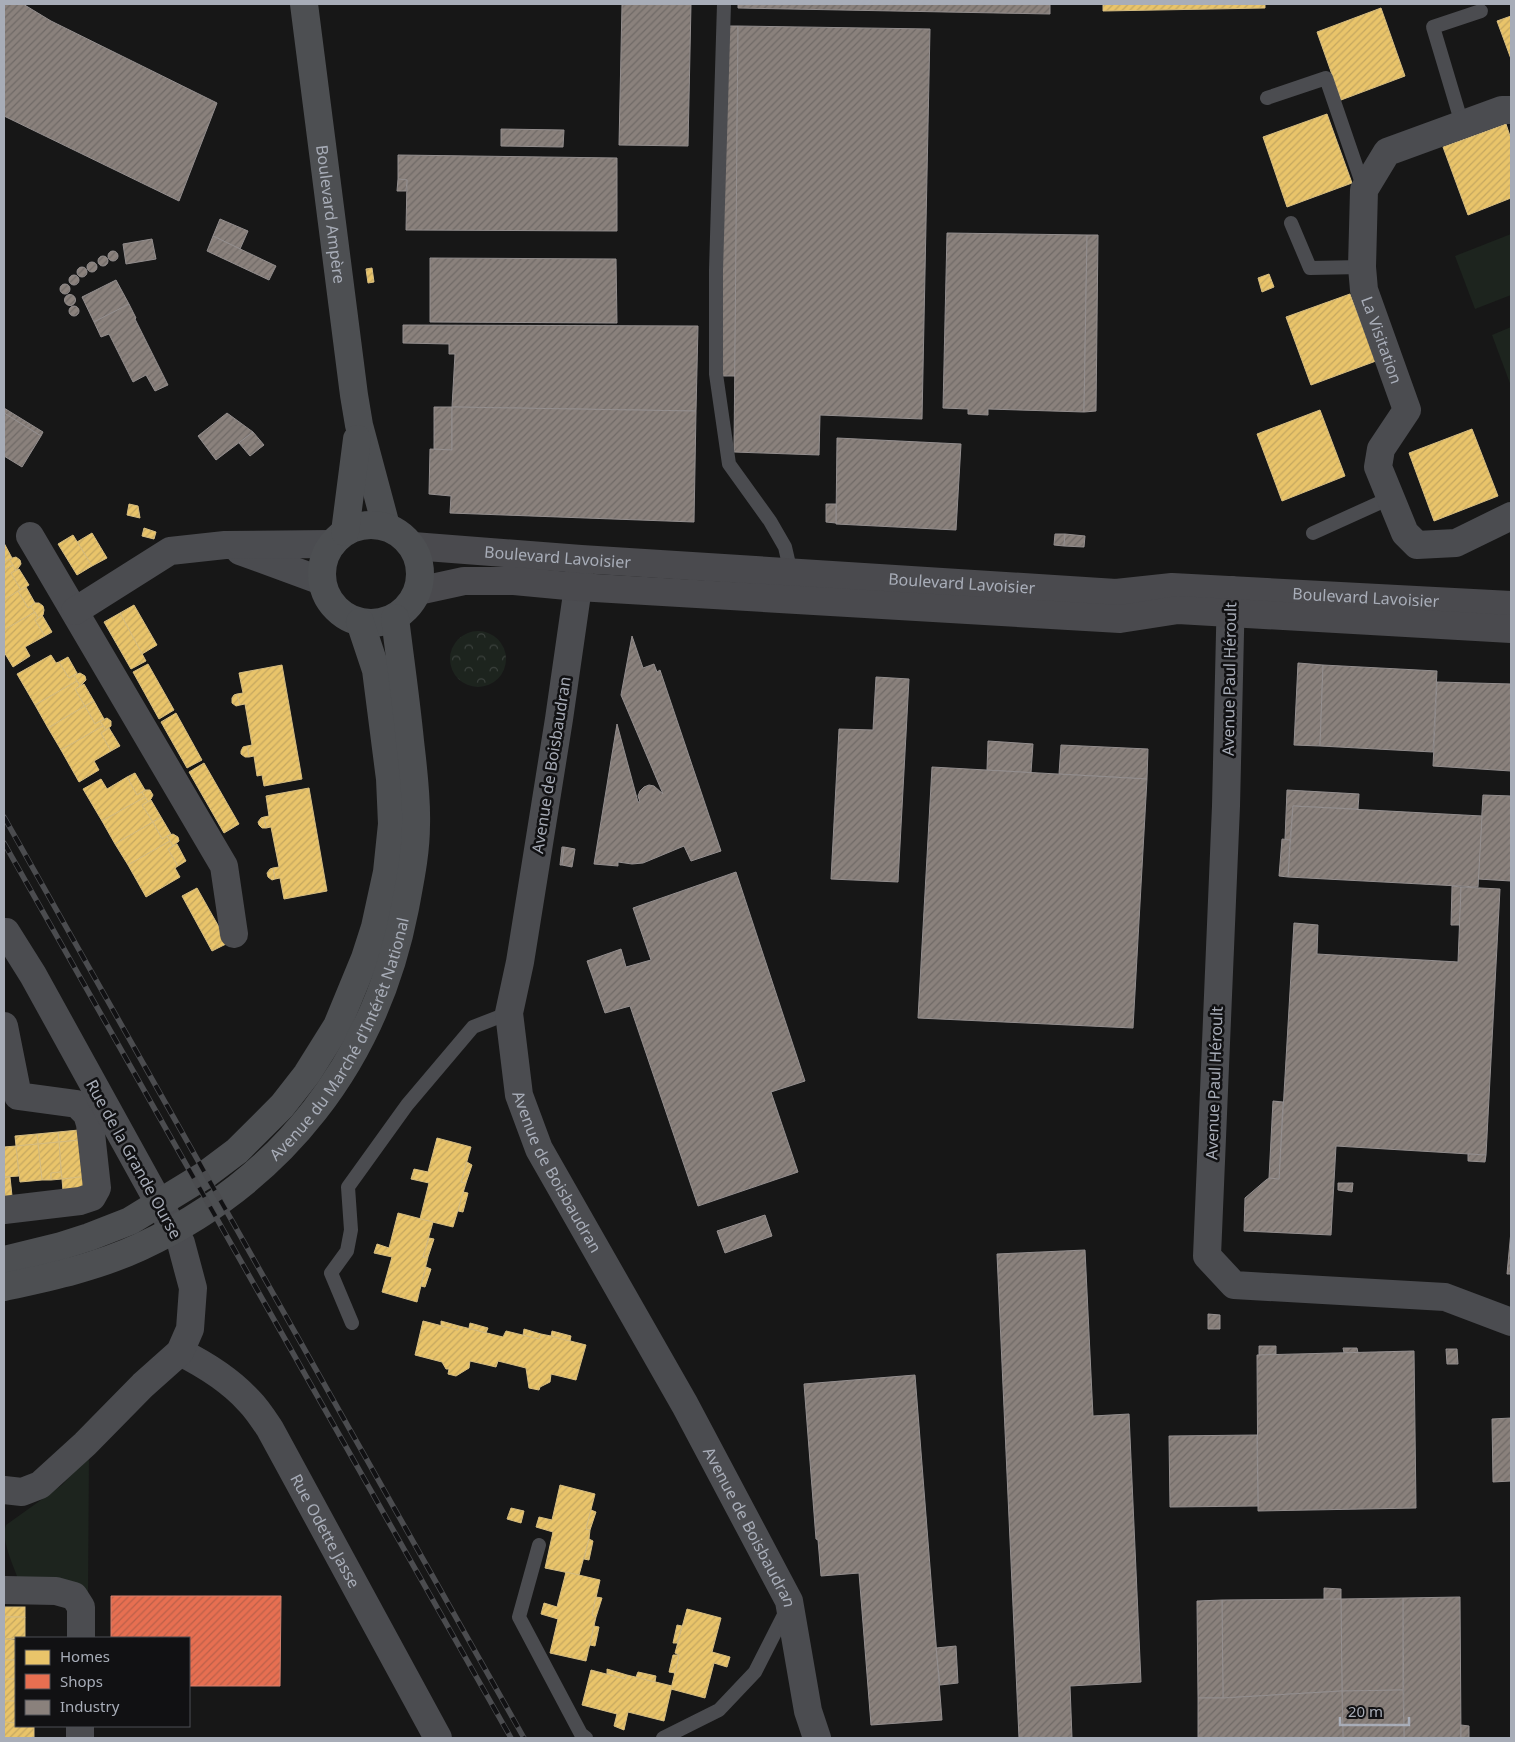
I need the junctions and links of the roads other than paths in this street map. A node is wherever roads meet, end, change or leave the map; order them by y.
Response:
1 (304, 4) edge
2 (724, 4) edge
3 (1481, 11) dead end
4 (1267, 98) dead end
5 (1511, 110) edge
6 (1462, 124) junction
7 (1364, 190) junction
8 (1292, 223) dead end
9 (1362, 266) junction
10 (359, 426) junction
11 (1390, 498) junction
12 (1511, 516) edge
13 (386, 526) junction
14 (1313, 533) dead end
15 (30, 536) dead end
16 (339, 538) junction
17 (225, 545) junction
18 (413, 546) junction
19 (580, 559) junction
20 (790, 573) junction
21 (322, 581) junction
22 (578, 587) junction
23 (418, 591) junction
24 (1231, 601) junction
25 (1511, 605) edge
26 (75, 612) junction
27 (395, 618) junction
28 (360, 622) junction
29 (1511, 629) edge
30 (5, 931) edge
31 (234, 934) dead end
32 (509, 1013) junction
33 (4, 1026) edge
34 (11, 1096) edge
35 (4, 1210) edge
36 (4, 1260) edge
37 (4, 1287) edge
38 (1511, 1322) edge
39 (352, 1323) dead end
40 (180, 1352) junction
41 (4, 1490) edge
42 (539, 1546) dead end
43 (4, 1590) edge
44 (789, 1604) junction
45 (81, 1637) edge
46 (438, 1738) edge
47 (586, 1738) edge
48 (663, 1738) edge
49 (817, 1738) edge

1 - 10 main road, Boulevard Ampère
2 - 20 lane
3 - 6 lane
4 - 7 lane
5 - 6 street, La Visitation
6 - 7 street, La Visitation
7 - 9 street, La Visitation
8 - 9 lane
9 - 11 street, La Visitation
10 - 13 main road, Boulevard Ampère
10 - 16 main road, Boulevard Ampère
11 - 12 street, La Visitation
11 - 14 lane
13 - 16 main road
13 - 18 main road
15 - 26 street
16 - 17 street
16 - 21 main road
17 - 21 street
17 - 26 street
18 - 19 street, Boulevard Lavoisier
18 - 23 main road
19 - 20 street, Boulevard Lavoisier
19 - 22 street, Avenue de Boisbaudran
20 - 24 street, Boulevard Lavoisier
21 - 28 main road
22 - 23 street, Boulevard Lavoisier
22 - 24 street, Boulevard Lavoisier
22 - 32 street, Avenue de Boisbaudran
23 - 27 main road
24 - 25 street, Boulevard Lavoisier
24 - 29 street, Boulevard Lavoisier
24 - 38 street, Avenue Paul Héroult
26 - 31 street
27 - 28 main road
27 - 37 main road, Avenue du Marché d'Intérêt National
28 - 36 main road, Avenue du Marché d'Intérêt National
30 - 40 street, Rue de la Grande Ourse
32 - 39 lane
32 - 44 street, Avenue de Boisbaudran
33 - 34 street
34 - 35 street
40 - 41 street, Rue de la Grande Ourse
40 - 46 street, Rue Odette Jasse
42 - 47 lane
43 - 45 street
44 - 48 lane
44 - 49 street, Avenue de Boisbaudran

